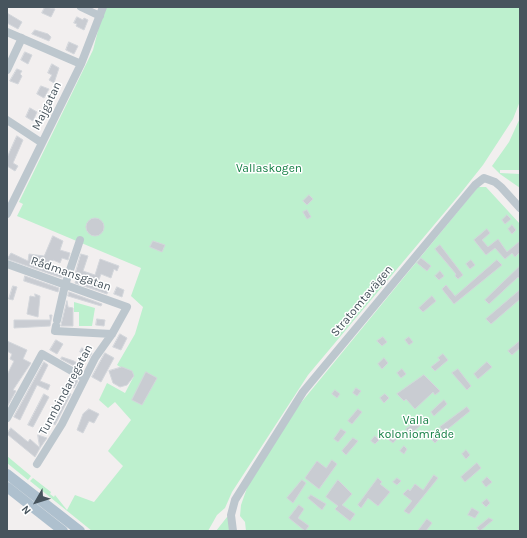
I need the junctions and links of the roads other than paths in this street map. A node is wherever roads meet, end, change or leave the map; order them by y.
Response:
1 (81, 7) edge
2 (103, 7) edge
3 (100, 16) junction
4 (7, 32) edge
5 (22, 38) junction
6 (81, 64) junction
7 (7, 70) edge
8 (7, 120) edge
9 (42, 143) junction
10 (520, 208) edge
11 (7, 214) edge
12 (80, 240) dead end
13 (7, 264) edge
14 (65, 285) junction
15 (127, 307) joint
16 (112, 334) junction
17 (84, 378) junction
18 (7, 416) edge
19 (37, 464) dead end
20 (7, 474) edge
21 (7, 487) edge
22 (242, 487) junction
23 (63, 531) edge
24 (80, 531) edge
25 (233, 531) edge
26 (237, 531) edge

1 - 3 street
2 - 3 street, Majgatan
3 - 6 street, Majgatan
4 - 5 street
5 - 6 street
5 - 7 street
6 - 9 street, Majgatan
8 - 9 street
9 - 11 street, Majgatan
10 - 22 street, Stratomtavägen
12 - 14 street
13 - 14 street, Rådmansgatan
14 - 15 street, Rådmansgatan
14 - 16 street
15 - 16 street, Tunnbindaregatan
16 - 17 street, Tunnbindaregatan
17 - 18 street
17 - 19 street, Tunnbindaregatan
20 - 24 main road
21 - 23 main road
22 - 25 street, Stratomtavägen
22 - 26 street, Stratomtavägen

